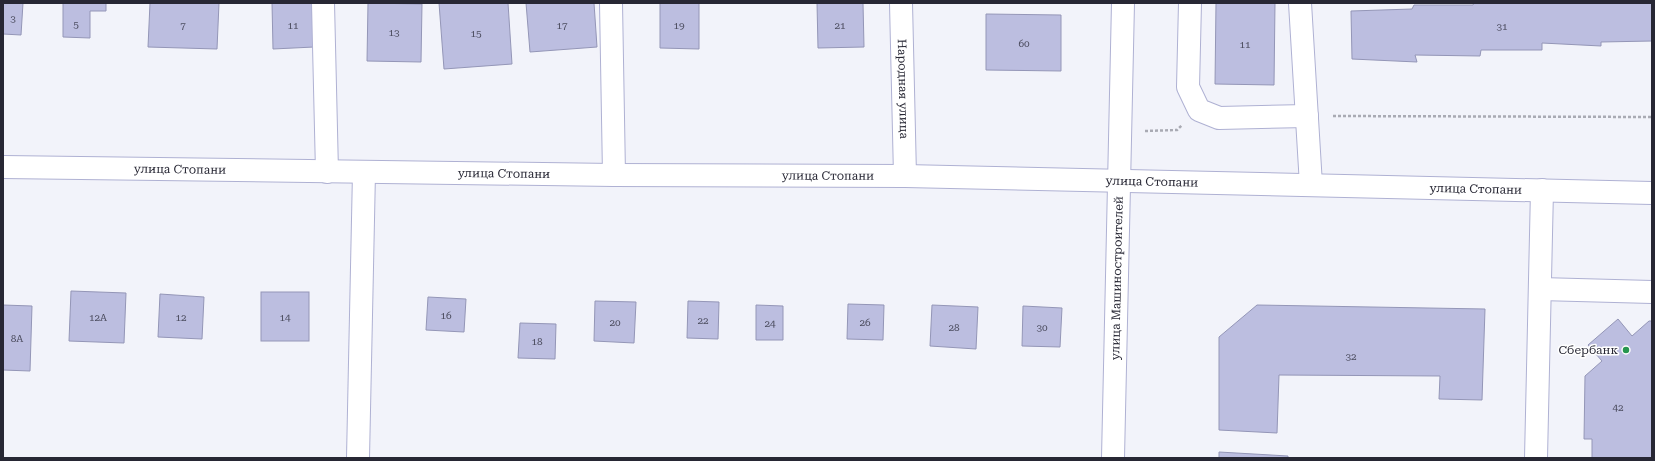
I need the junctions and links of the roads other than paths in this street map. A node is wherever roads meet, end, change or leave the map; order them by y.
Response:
1 (323, 3) edge
2 (611, 3) edge
3 (901, 3) edge
4 (1122, 3) edge
5 (1190, 3) edge
6 (1300, 3) edge
7 (1307, 116) junction
8 (3, 167) edge
9 (327, 172) junction
10 (364, 172) junction
11 (614, 175) junction
12 (906, 176) junction
13 (1119, 180) junction
14 (1311, 185) junction
15 (1542, 190) junction
16 (1652, 193) edge
17 (1540, 289) junction
18 (1652, 292) edge
19 (358, 458) edge
20 (1113, 458) edge
21 (1536, 458) edge

1 - 9 street
2 - 11 street
3 - 12 street, Народная улица
4 - 13 street, улица Машиностроителей
5 - 7 street
6 - 7 street
7 - 14 street
8 - 9 street, улица Стопани
9 - 10 street, улица Стопани
10 - 11 street, улица Стопани
10 - 19 street
11 - 12 street, улица Стопани
12 - 13 street, улица Стопани
13 - 14 street, улица Стопани
13 - 20 street, улица Машиностроителей
14 - 15 street, улица Стопани
15 - 16 street, улица Стопани
15 - 17 street
17 - 18 street
17 - 21 street

